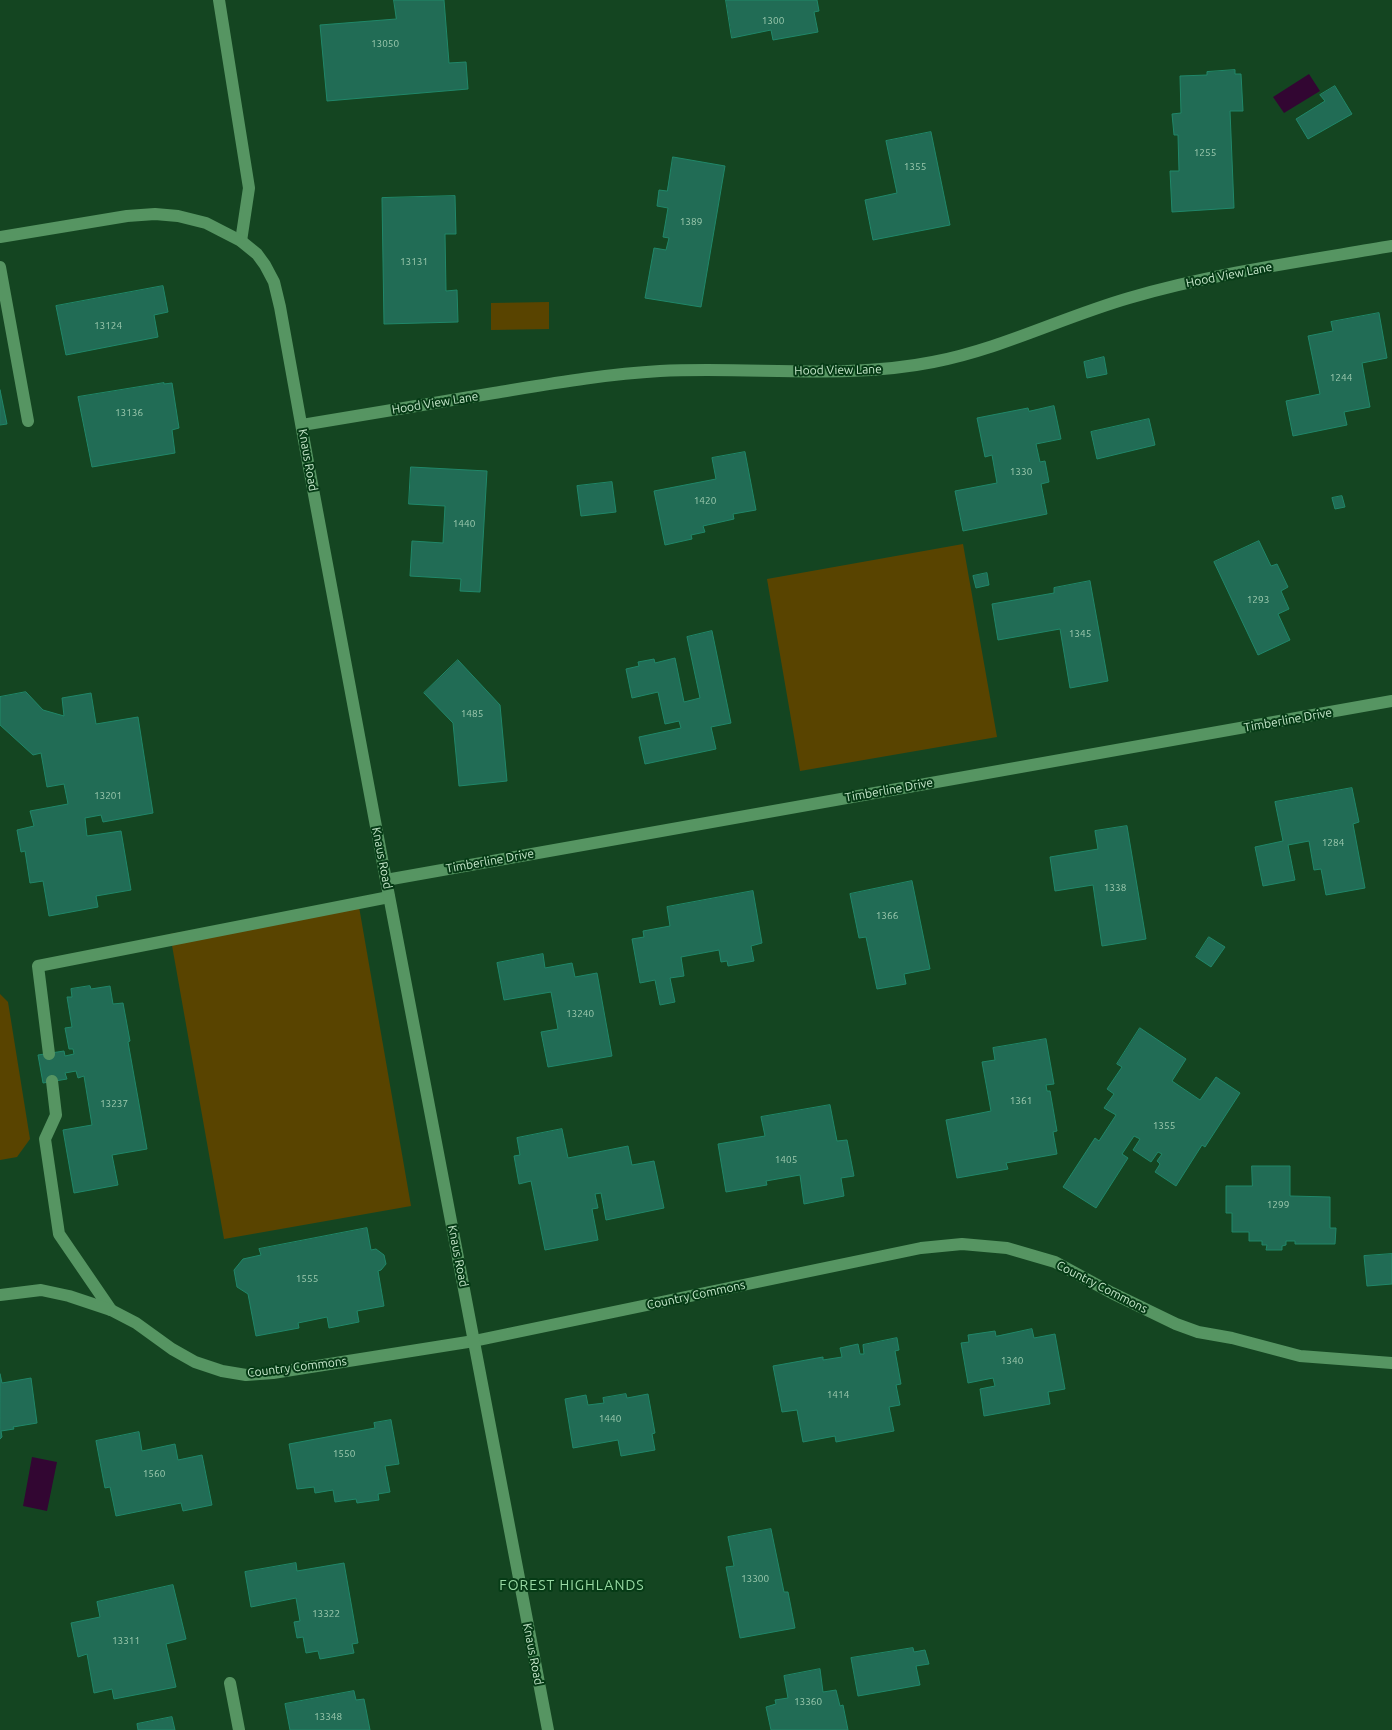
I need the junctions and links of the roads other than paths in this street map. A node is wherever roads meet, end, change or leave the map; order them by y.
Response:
1 (219, 0) edge
2 (0, 237) edge
3 (241, 241) junction
4 (1392, 246) edge
5 (0, 267) edge
6 (28, 421) dead end
7 (302, 425) junction
8 (1392, 701) edge
9 (386, 880) junction
10 (389, 897) junction
11 (49, 1054) dead end
12 (52, 1082) dead end
13 (0, 1295) edge
14 (111, 1310) junction
15 (474, 1341) junction
16 (1392, 1363) edge
17 (230, 1683) dead end
18 (239, 1730) edge
19 (548, 1730) edge

1 - 3 street
2 - 3 street, Knaus Road
3 - 7 street, Knaus Road
4 - 7 street, Hood View Lane
5 - 6 street
7 - 9 street, Knaus Road
8 - 9 street, Timberline Drive
9 - 10 street, Knaus Road
10 - 11 street
10 - 15 street, Knaus Road
12 - 14 street
13 - 14 street, Country Commons
14 - 15 street, Country Commons
15 - 16 street, Country Commons
15 - 19 street, Knaus Road
17 - 18 street

